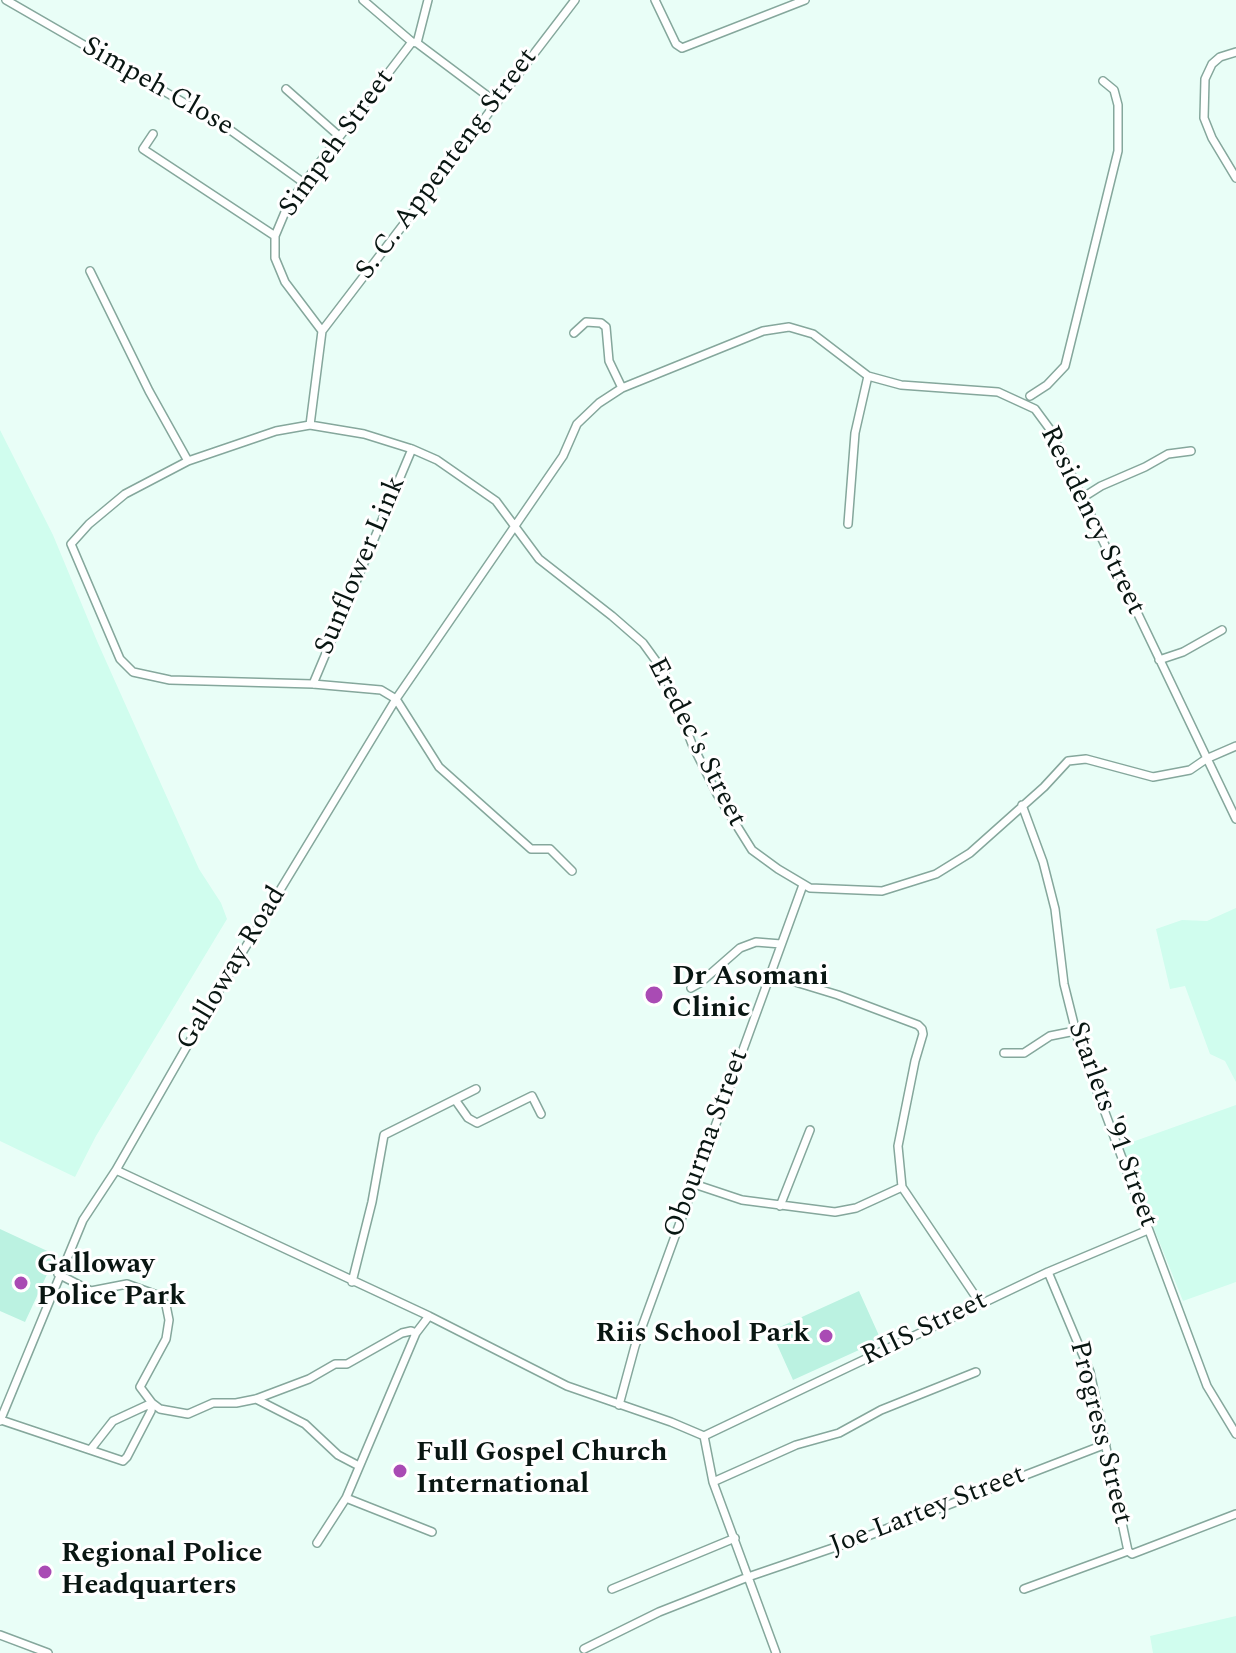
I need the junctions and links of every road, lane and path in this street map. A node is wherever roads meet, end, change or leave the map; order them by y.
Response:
1 (6, 0) edge
2 (363, 0) edge
3 (428, 0) edge
4 (575, 0) edge
5 (655, 0) edge
6 (805, 0) edge
7 (414, 42) junction
8 (1236, 52) edge
9 (1103, 81) dead end
10 (286, 89) dead end
11 (497, 103) junction
12 (153, 134) dead end
13 (339, 136) junction
14 (1236, 178) edge
15 (304, 183) junction
16 (275, 236) junction
17 (90, 271) dead end
18 (322, 331) junction
19 (574, 333) dead end
20 (868, 376) junction
21 (622, 388) junction
22 (1030, 396) dead end
23 (310, 425) junction
24 (412, 449) junction
25 (1191, 451) dead end
26 (188, 461) junction
27 (1082, 498) junction
28 (848, 524) dead end
29 (516, 525) junction
30 (506, 538) joint
31 (1222, 630) dead end
32 (1159, 660) junction
33 (313, 684) junction
34 (396, 699) junction
35 (1236, 746) edge
36 (1206, 759) junction
37 (1022, 805) junction
38 (1236, 819) edge
39 (572, 871) dead end
40 (803, 885) junction
41 (781, 944) junction
42 (769, 974) junction
43 (691, 988) dead end
44 (1075, 1031) junction
45 (1004, 1053) dead end
46 (476, 1089) dead end
47 (456, 1101) junction
48 (541, 1114) dead end
49 (810, 1130) dead end
50 (116, 1170) junction
51 (694, 1184) junction
52 (902, 1187) junction
53 (780, 1206) junction
54 (1148, 1230) junction
55 (1048, 1272) junction
56 (58, 1274) junction
57 (352, 1282) junction
58 (980, 1303) junction
59 (429, 1316) junction
60 (416, 1333) junction
61 (976, 1372) dead end
62 (256, 1399) junction
63 (152, 1403) junction
64 (619, 1405) junction
65 (3, 1406) edge
66 (0, 1420) edge
67 (1236, 1434) edge
68 (704, 1436) junction
69 (1106, 1444) junction
70 (91, 1449) junction
71 (359, 1466) junction
72 (713, 1482) junction
73 (346, 1498) junction
74 (1236, 1514) edge
75 (432, 1532) dead end
76 (735, 1538) junction
77 (317, 1543) dead end
78 (1128, 1551) junction
79 (748, 1577) junction
80 (612, 1589) dead end
81 (1024, 1589) dead end
82 (0, 1635) edge
83 (584, 1649) dead end
84 (48, 1653) edge
85 (776, 1653) edge

1 - 15 street, Simpeh Close
2 - 7 street
3 - 7 street
4 - 11 street, S. C. Appenteng Street
5 - 6 street
7 - 11 street
7 - 13 street, Simpeh Street
8 - 14 street
9 - 22 street
10 - 13 street
11 - 18 street, S. C. Appenteng Street
12 - 16 street
13 - 15 street, Simpeh Street
15 - 16 street, Simpeh Street
16 - 18 street, Simpeh Street
17 - 26 street
18 - 23 street
19 - 21 street
20 - 21 street, Residency Street
20 - 27 street, Residency Street
20 - 28 street
21 - 29 street, Residency Street
23 - 24 street, Eredec's Street
23 - 26 street
24 - 29 street, Eredec's Street
24 - 33 street, Sunflower Link
25 - 27 street
26 - 33 street
27 - 32 street, Residency Street
29 - 30 street, Residency Street
29 - 40 street, Eredec's Street
30 - 34 street, Galloway Road
31 - 32 street
32 - 36 street, Residency Street
33 - 34 street
34 - 39 street
34 - 50 street, Galloway Road
35 - 36 street, Eredec's Street
36 - 37 street, Eredec's Street
36 - 38 street, Residency Street
37 - 40 street, Eredec's Street
37 - 44 street, Starlets '91 Street
40 - 41 street, Obourma Street
41 - 42 street, Obourma Street
41 - 43 street
42 - 51 street, Obourma Street
42 - 52 street
44 - 45 street
44 - 54 street, Starlets '91 Street
46 - 47 street
47 - 48 street
47 - 57 street
49 - 53 street
50 - 56 street, Galloway Road
50 - 57 street
51 - 53 street
51 - 64 street, Obourma Street
52 - 53 street
52 - 58 street
54 - 55 street, RIIS Street
54 - 67 street, Starlets '91 Street
55 - 58 street, RIIS Street
55 - 69 street, Progress Street
56 - 63 street
56 - 65 street, Galloway Road
57 - 59 street
58 - 68 street, RIIS Street
59 - 60 street
59 - 64 street
60 - 62 street
60 - 71 street
61 - 72 street
62 - 63 street
62 - 71 street
63 - 70 street
63 - 70 street
64 - 68 street
65 - 66 street, Galloway Road
66 - 70 street
68 - 72 street
69 - 78 street, Progress Street
69 - 79 street, Joe Lartey Street
71 - 73 street
72 - 76 street
73 - 75 street
73 - 77 street
74 - 78 street
76 - 79 street
76 - 80 street
78 - 81 street
79 - 83 street, Joe Lartey Street
79 - 85 street
82 - 84 street

